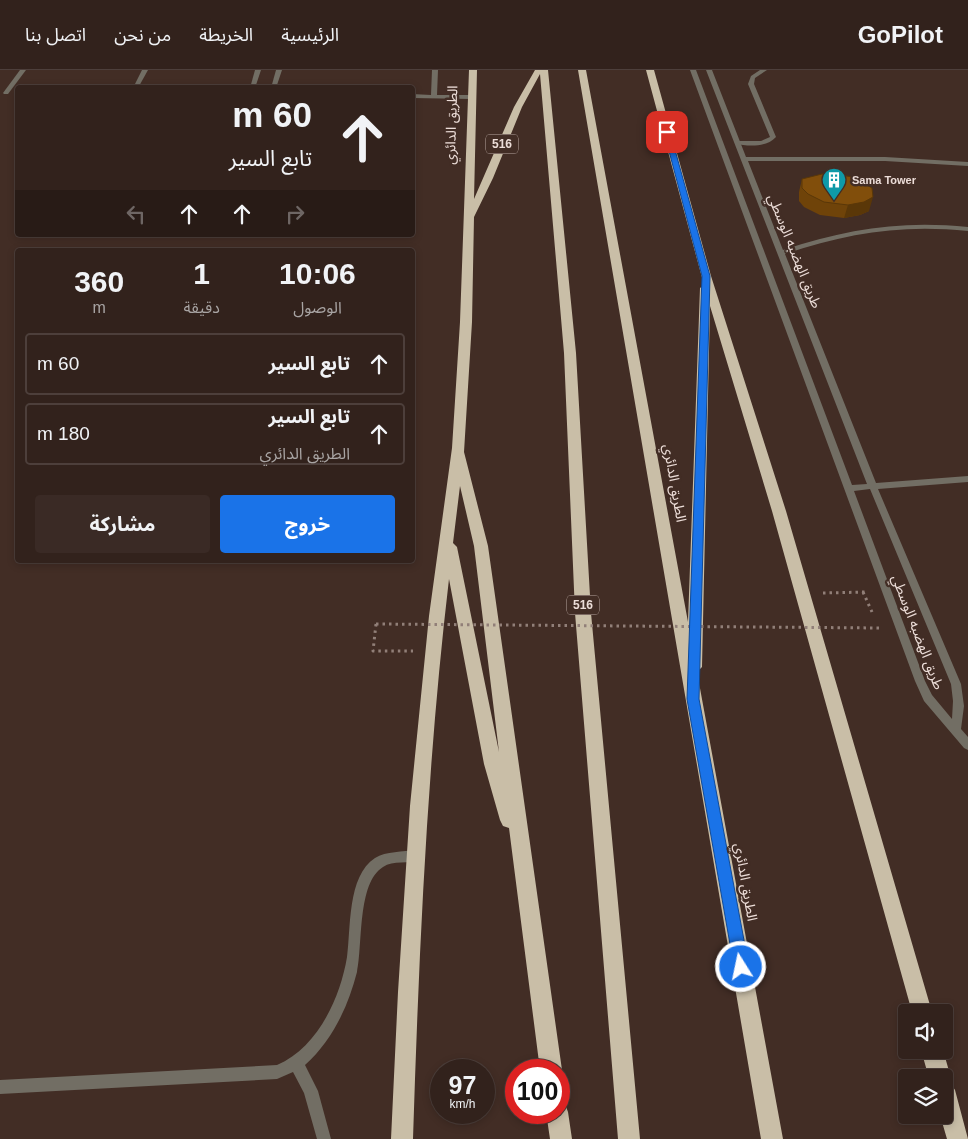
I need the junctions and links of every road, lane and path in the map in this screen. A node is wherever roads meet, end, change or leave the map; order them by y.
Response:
1 (23, 70) edge
2 (145, 70) edge
3 (258, 70) edge
4 (279, 70) edge
5 (435, 70) edge
6 (473, 70) edge
7 (539, 70) edge
8 (544, 70) edge
9 (582, 70) edge
10 (650, 70) edge
11 (693, 70) edge
12 (709, 70) edge
13 (764, 70) edge
14 (137, 85) edge
15 (253, 85) edge
16 (274, 85) edge
17 (6, 93) edge
18 (415, 96) edge
19 (434, 96) junction
20 (471, 96) junction
21 (737, 143) junction
22 (743, 159) junction
23 (968, 164) edge
24 (740, 199) junction
25 (759, 199) junction
26 (469, 220) junction
27 (968, 228) edge
28 (781, 253) junction
29 (706, 276) junction
30 (458, 448) junction
31 (968, 479) edge
32 (872, 487) junction
33 (848, 488) junction
34 (447, 533) junction
35 (863, 592) dead end
36 (803, 593) junction
37 (880, 628) dead end
38 (434, 652) junction
39 (693, 699) junction
40 (968, 728) edge
41 (956, 729) junction
42 (968, 745) edge
43 (521, 853) junction
44 (416, 856) junction
45 (920, 1004) edge
46 (549, 1059) edge
47 (296, 1062) junction
48 (0, 1087) edge
49 (953, 1122) edge
50 (558, 1124) edge
51 (324, 1139) edge
52 (402, 1139) edge
53 (560, 1139) edge
54 (629, 1139) edge
55 (772, 1139) edge
56 (958, 1139) edge

1 - 17 street
2 - 14 street
3 - 15 street
4 - 16 street
5 - 19 street
6 - 20 highway, الطريق الدائري / 516
7 - 26 highway, 516
8 - 54 highway, 516
9 - 39 highway, الطريق الدائري
10 - 29 highway
11 - 24 street, طريق الهضبه الوسطي
12 - 21 street, طريق الهضبه الوسطي
13 - 21 street
18 - 19 street
19 - 20 street
20 - 26 highway, الطريق الدائري / 516
21 - 22 street, طريق الهضبه الوسطي
22 - 23 street
22 - 25 street, طريق الهضبه الوسطي
24 - 25 street
24 - 33 street, طريق الهضبه الوسطي
25 - 28 street, طريق الهضبه الوسطي
26 - 30 highway, الطريق الدائري / 516
27 - 28 street
28 - 32 street, طريق الهضبه الوسطي
29 - 36 highway
29 - 39 highway
30 - 34 highway, الطريق الدائري / 516
30 - 43 highway, 516
31 - 32 street
32 - 33 street
32 - 41 street, طريق الهضبه الوسطي
33 - 41 street, طريق الهضبه الوسطي
34 - 38 highway, الطريق الدائري / 516
34 - 43 highway, 516
35 - 36 path
36 - 45 highway
37 - 38 path, bridge
38 - 44 highway, الطريق الدائري / 516
39 - 55 highway, الطريق الدائري
40 - 41 street
41 - 42 street
43 - 46 highway, 516
44 - 47 street
44 - 52 highway, الطريق الدائري / 516
47 - 48 street
47 - 51 street
49 - 56 highway
50 - 53 highway

